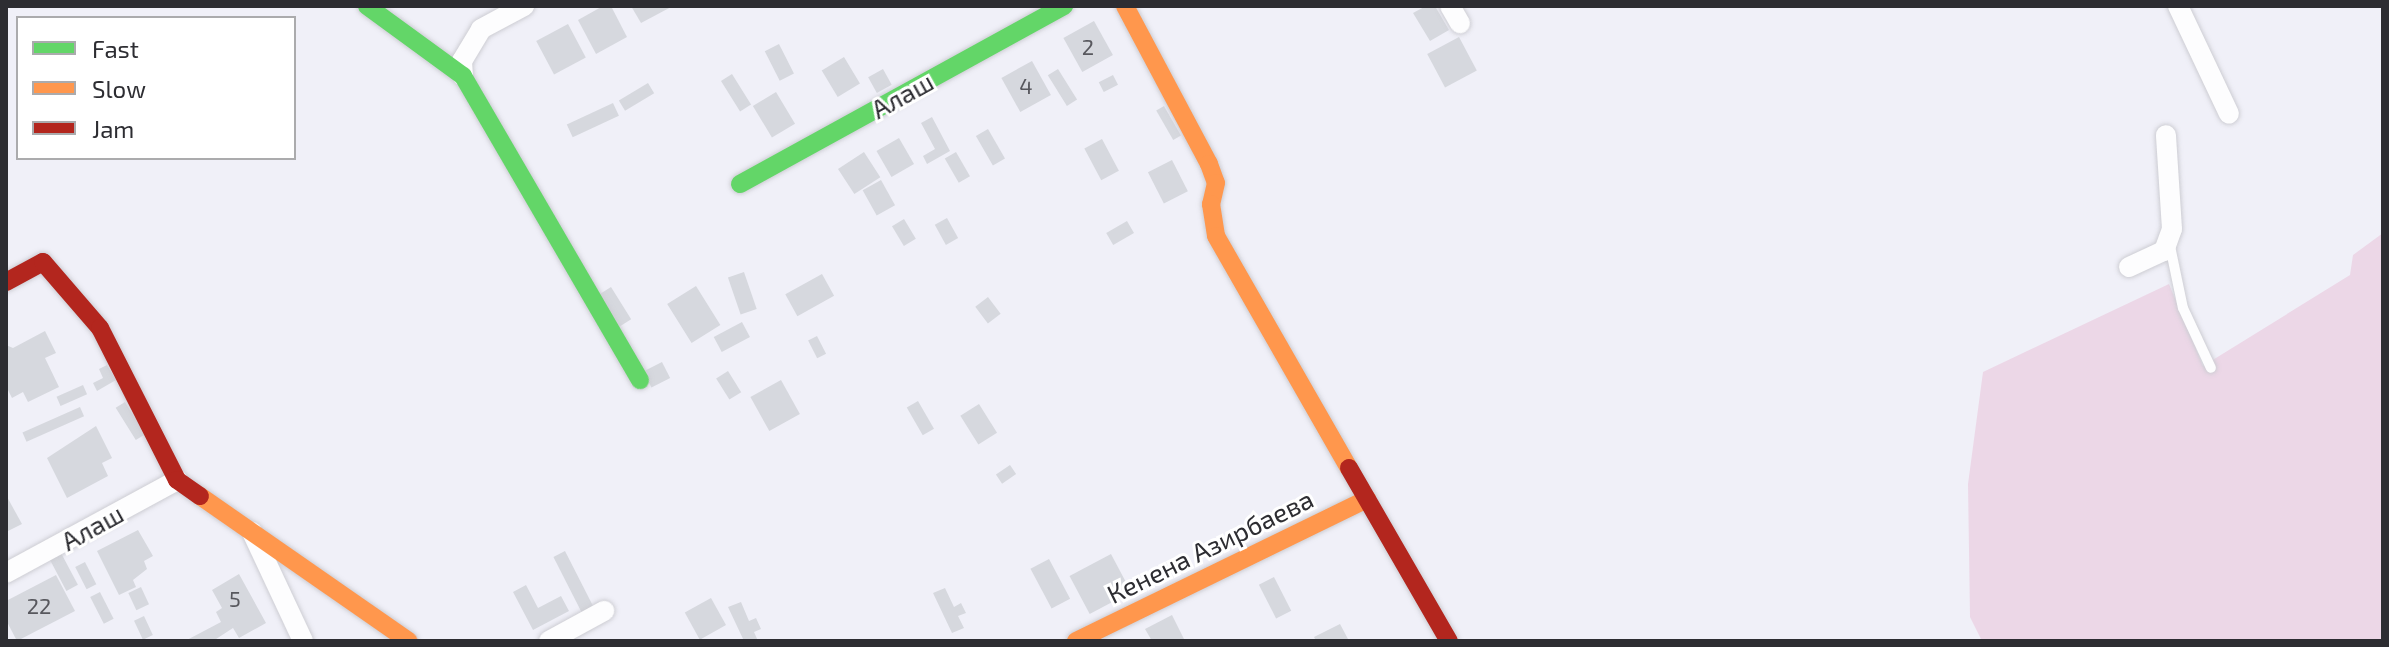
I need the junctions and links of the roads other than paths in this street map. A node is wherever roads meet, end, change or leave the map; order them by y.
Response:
1 (367, 6) edge
2 (524, 6) edge
3 (1064, 6) edge
4 (1125, 6) edge
5 (2178, 6) edge
6 (463, 76) junction
7 (2229, 114) dead end
8 (2166, 135) dead end
9 (740, 184) dead end
10 (2168, 240) junction
11 (2129, 267) dead end
12 (6, 282) edge
13 (2211, 368) dead end
14 (640, 380) dead end
15 (177, 480) junction
16 (1367, 499) junction
17 (252, 532) junction
18 (6, 573) edge
19 (604, 611) dead end
20 (1111, 633) edge
21 (303, 641) edge
22 (409, 641) edge
23 (549, 641) edge
24 (1076, 641) edge
25 (1449, 641) edge

1 - 6 street
2 - 6 street
3 - 9 street, Алаш
4 - 16 street
5 - 7 street
6 - 14 street
8 - 10 street
10 - 11 street
10 - 13 lane
12 - 15 street
15 - 17 street
15 - 18 street, Алаш
16 - 20 street, Кенена Азирбаева
16 - 25 street
17 - 21 street
17 - 22 street
19 - 23 street
20 - 24 street, Кенена Азирбаева

